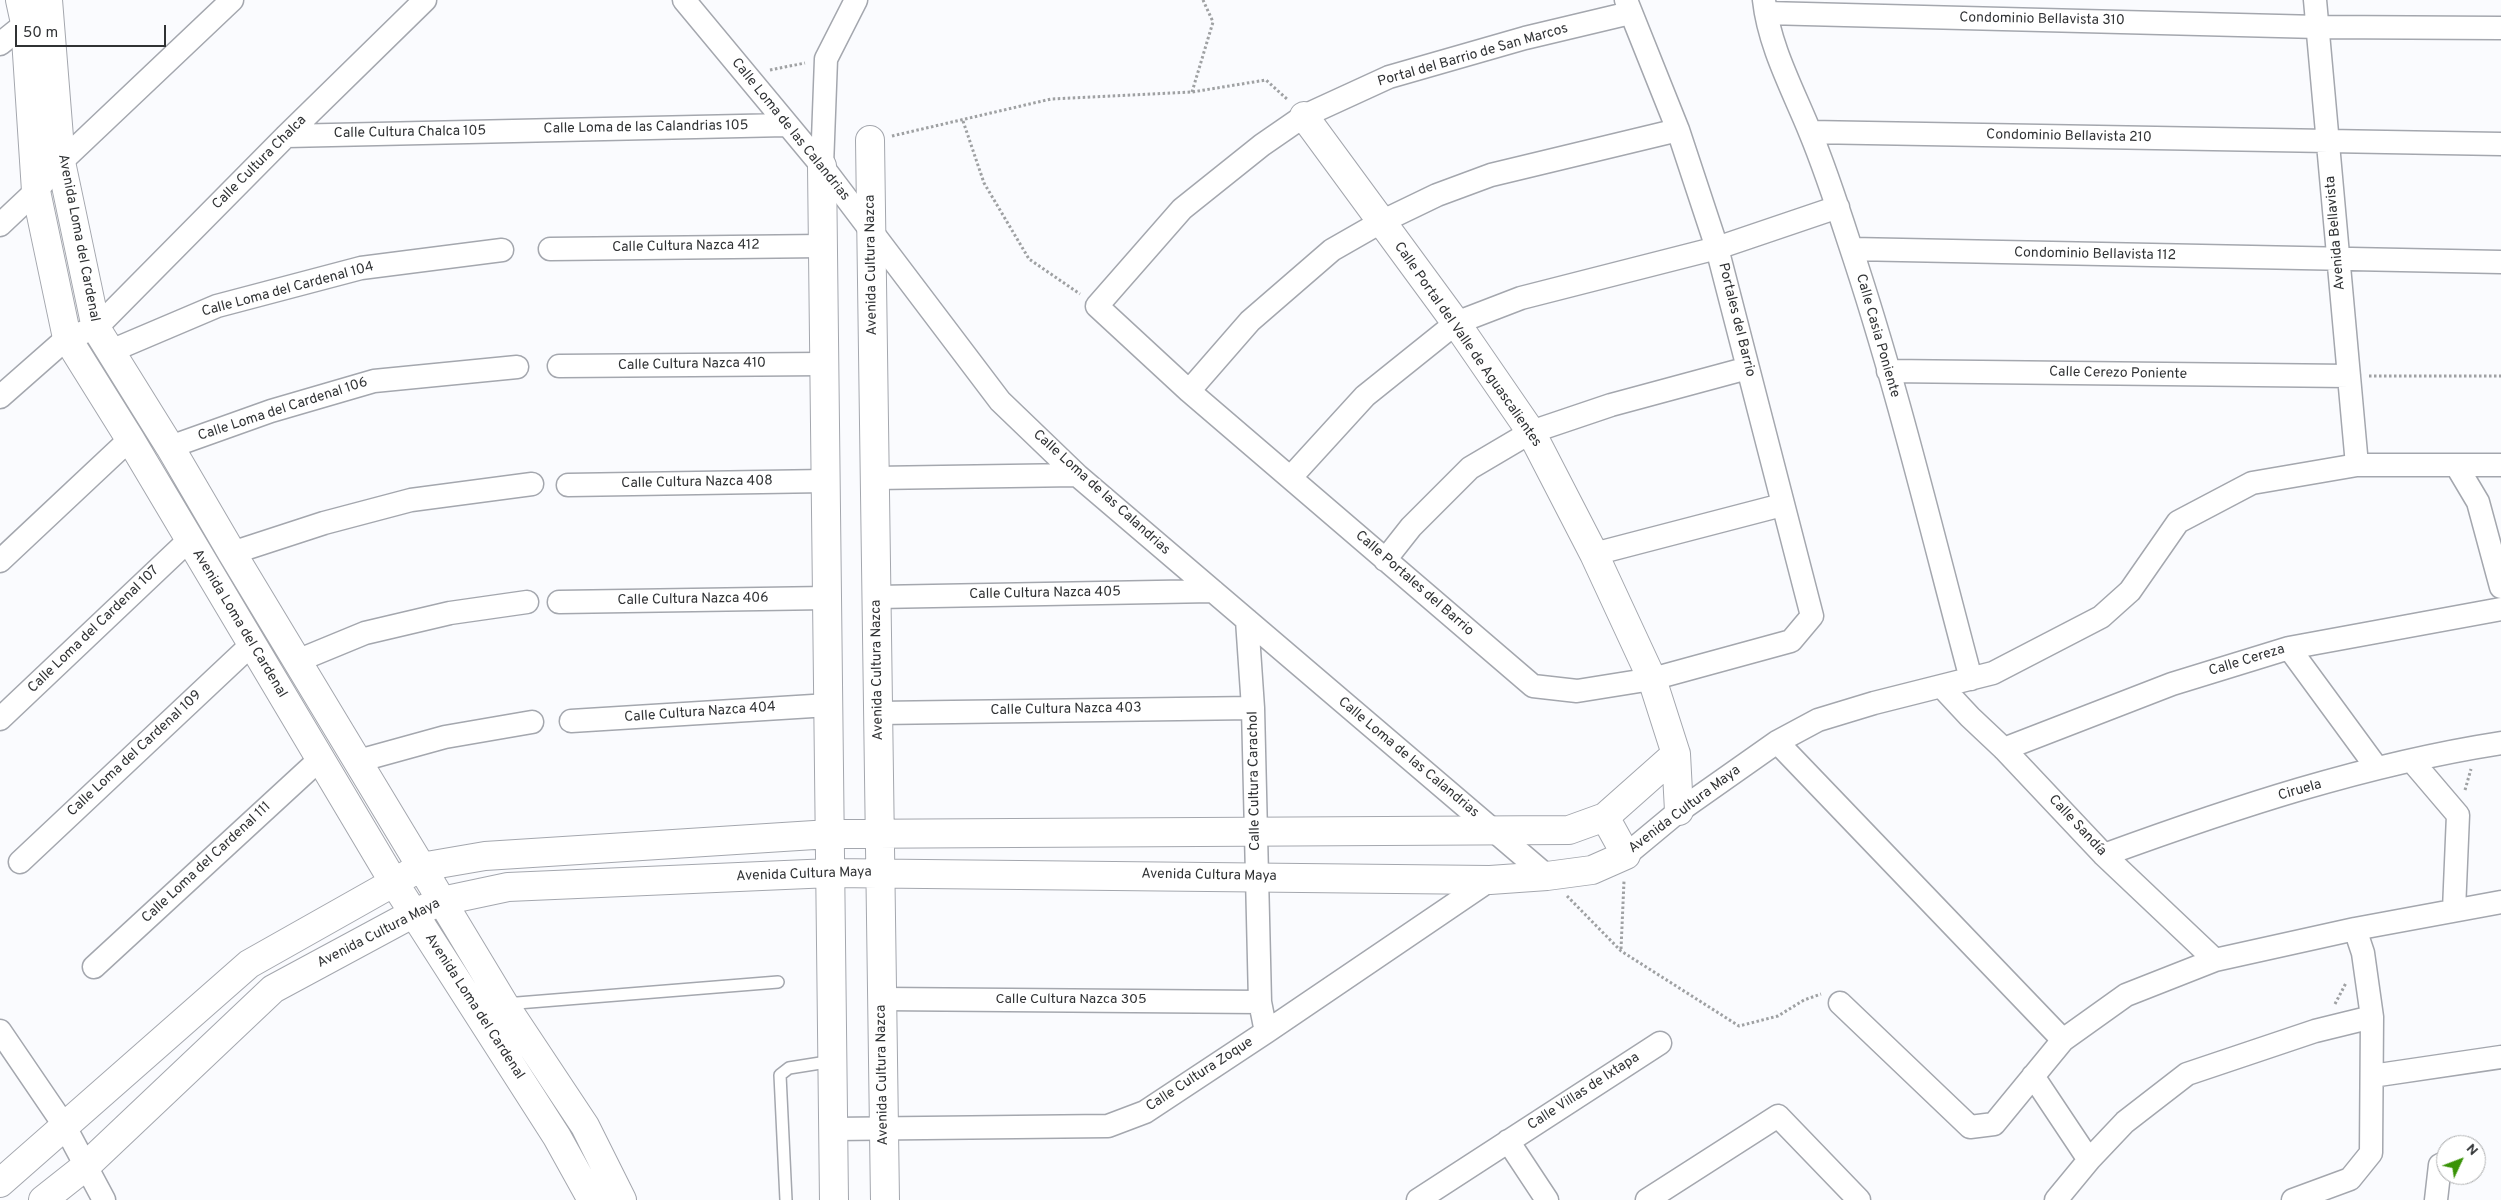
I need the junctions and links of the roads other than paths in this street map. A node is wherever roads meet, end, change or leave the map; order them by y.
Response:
1 (232, 0) edge
2 (425, 0) edge
3 (684, 0) edge
4 (856, 0) edge
5 (2315, 0) edge
6 (51, 2) edge
7 (1765, 6) edge
8 (1628, 7) edge
9 (22, 11) edge
10 (2318, 27) junction
11 (2501, 28) edge
12 (0, 44) edge
13 (1304, 116) junction
14 (786, 125) junction
15 (535, 130) joint
16 (1678, 130) junction
17 (1810, 132) junction
18 (286, 136) junction
19 (870, 140) road end
20 (2328, 142) junction
21 (2501, 144) edge
22 (62, 162) junction
23 (822, 166) junction
24 (36, 191) junction
25 (1838, 207) junction
26 (1, 220) edge
27 (1381, 222) junction
28 (871, 233) junction
29 (823, 246) junction
30 (1717, 248) junction
31 (550, 249) dead end
32 (502, 250) dead end
33 (1852, 250) junction
34 (2338, 260) junction
35 (2501, 262) edge
36 (1097, 306) joint
37 (1456, 323) junction
38 (96, 328) junction
39 (67, 338) junction
40 (111, 350) junction
41 (824, 364) junction
42 (559, 366) dead end
43 (517, 367) dead end
44 (1748, 368) junction
45 (1888, 371) junction
46 (2349, 376) junction
47 (1189, 392) junction
48 (0, 397) edge
49 (1532, 432) junction
50 (130, 438) junction
51 (170, 446) junction
52 (2357, 465) junction
53 (2456, 465) junction
54 (2501, 465) edge
55 (1077, 475) junction
56 (1290, 477) junction
57 (875, 478) junction
58 (826, 481) junction
59 (532, 484) dead end
60 (568, 485) dead end
61 (1782, 505) junction
62 (189, 540) junction
63 (232, 553) junction
64 (1594, 554) junction
65 (0, 560) edge
66 (1385, 560) junction
67 (2501, 587) edge
68 (1213, 591) junction
69 (877, 596) junction
70 (827, 598) junction
71 (527, 602) dead end
72 (559, 602) dead end
73 (2501, 609) edge
74 (1247, 620) junction
75 (1791, 641) joint
76 (251, 645) junction
77 (2289, 648) junction
78 (298, 661) junction
79 (1652, 679) junction
80 (1971, 679) junction
81 (1942, 687) junction
82 (829, 705) junction
83 (1253, 708) junction
84 (878, 713) junction
85 (0, 719) edge
86 (571, 721) dead end
87 (532, 722) dead end
88 (1777, 742) junction
89 (2501, 744) edge
90 (2004, 749) junction
91 (1676, 754) junction
92 (320, 759) junction
93 (358, 761) junction
94 (2412, 761) junction
95 (2377, 768) junction
96 (1679, 811) junction
97 (1605, 817) junction
98 (1492, 829) junction
99 (1257, 831) junction
100 (880, 833) junction
101 (830, 834) junction
102 (1626, 855) junction
103 (2104, 855) junction
104 (20, 862) dead end
105 (421, 867) junction
106 (880, 873) junction
107 (831, 874) junction
108 (1257, 876) junction
109 (1547, 876) junction
110 (1490, 880) junction
111 (393, 881) junction
112 (442, 901) junction
113 (2501, 902) edge
114 (2454, 910) junction
115 (414, 913) junction
116 (2355, 929) junction
117 (2215, 960) junction
118 (94, 967) dead end
119 (778, 982) dead end
120 (882, 999) junction
121 (1260, 1002) junction
122 (1840, 1003) road end
123 (504, 1004) junction
124 (2372, 1017) junction
125 (0, 1031) edge
126 (1266, 1032) junction
127 (2063, 1040) junction
128 (1660, 1043) dead end
129 (2501, 1057) edge
130 (833, 1061) junction
131 (2033, 1076) junction
132 (2372, 1076) junction
133 (64, 1125) junction
134 (585, 1126) junction
135 (884, 1128) junction
136 (833, 1129) junction
137 (557, 1137) junction
138 (1508, 1141) junction
139 (2089, 1160) junction
140 (86, 1166) junction
141 (0, 1183) edge
142 (2438, 1185) edge
143 (620, 1195) edge
144 (42, 1200) edge
145 (104, 1200) edge
146 (592, 1200) edge
147 (786, 1200) edge
148 (834, 1200) edge
149 (885, 1200) edge
150 (1418, 1200) edge
151 (1547, 1200) edge
152 (1647, 1200) edge
153 (1859, 1200) edge
154 (2056, 1200) edge
155 (2293, 1200) edge
156 (2436, 1200) edge

1 - 22 street
2 - 18 street, Calle Cultura Chalca
3 - 14 street, Calle Loma de las Calandrias
4 - 23 street
5 - 10 street, Avenida Bellavista
6 - 9 street
6 - 22 street, Avenida Loma del Cardenal
7 - 10 street, Condominio Bellavista 310
7 - 17 street, Calle Casia Poniente
8 - 13 street, Portal del Barrio de San Marcos
8 - 16 street, Portales del Barrio
9 - 12 street
9 - 24 street, Avenida Loma del Cardenal
10 - 11 street, Condominio Bellavista 310
10 - 20 street, Avenida Bellavista
13 - 27 street, Calle Portal del Valle de Aguascalientes
13 - 36 street, Portal del Barrio de San Marcos
14 - 15 street, Calle Loma de las Calandrias 105
14 - 23 street, Calle Loma de las Calandrias
15 - 18 street, Calle Cultura Chalca 105
16 - 27 street
16 - 30 street, Portales del Barrio
17 - 20 street, Condominio Bellavista 210
17 - 25 street, Calle Casia Poniente
18 - 38 street, Calle Cultura Chalca
19 - 28 street, Avenida Cultura Nazca
20 - 21 street, Condominio Bellavista 210
20 - 34 street, Avenida Bellavista
22 - 24 street
22 - 38 street, Avenida Loma del Cardenal
23 - 28 street, Calle Loma de las Calandrias
23 - 29 street
24 - 26 street
24 - 39 street, Avenida Loma del Cardenal
25 - 30 street
25 - 33 street, Calle Casia Poniente
27 - 37 street, Calle Portal del Valle de Aguascalientes
27 - 47 street
28 - 55 street, Calle Loma de las Calandrias
28 - 57 street, Avenida Cultura Nazca
29 - 31 street, Calle Cultura Nazca 412
29 - 41 street
30 - 37 street
30 - 44 street, Portales del Barrio
32 - 40 street, Calle Loma del Cardenal 104
33 - 34 street, Condominio Bellavista 112
33 - 45 street, Calle Casia Poniente
34 - 35 street, Condominio Bellavista 112
34 - 46 street, Avenida Bellavista
36 - 47 street, Calle Portales del Barrio
37 - 49 street, Calle Portal del Valle de Aguascalientes
37 - 56 street
38 - 39 street
38 - 40 street, Avenida Loma del Cardenal
39 - 48 street
39 - 50 street, Avenida Loma del Cardenal
40 - 51 street, Avenida Loma del Cardenal
41 - 42 street, Calle Cultura Nazca 410
41 - 58 street
43 - 51 street, Calle Loma del Cardenal 106
44 - 49 street
44 - 61 street, Portales del Barrio
45 - 46 street, Calle Cerezo Poniente
45 - 80 street, Calle Casia Poniente
46 - 52 street, Avenida Bellavista
47 - 56 street, Calle Portales del Barrio
49 - 64 street, Calle Portal del Valle de Aguascalientes
49 - 66 street
50 - 62 street, Avenida Loma del Cardenal
50 - 65 street
51 - 63 street, Avenida Loma del Cardenal
52 - 53 street, Avenida Cultura Maya
52 - 80 street, Avenida Cultura Maya
53 - 54 street, Avenida Cultura Maya
53 - 67 street
55 - 57 street
55 - 68 street, Calle Loma de las Calandrias
56 - 66 street, Calle Portales del Barrio
57 - 69 street, Avenida Cultura Nazca
58 - 60 street, Calle Cultura Nazca 408
58 - 70 street
59 - 63 street
61 - 64 street
61 - 75 street, Portales del Barrio
62 - 76 street, Avenida Loma del Cardenal
62 - 85 street, Calle Loma del Cardenal 107
63 - 78 street, Avenida Loma del Cardenal
64 - 79 street, Calle Portal del Valle de Aguascalientes
66 - 79 street, Calle Portales del Barrio
68 - 69 street, Calle Cultura Nazca 405
68 - 74 street, Calle Loma de las Calandrias
69 - 84 street, Avenida Cultura Nazca
70 - 72 street, Calle Cultura Nazca 406
70 - 82 street
71 - 78 street
73 - 77 street, Calle Cereza
74 - 83 street, Calle Cultura Carachol
74 - 98 street, Calle Loma de las Calandrias
75 - 79 street, Calle Portales del Barrio
76 - 92 street, Avenida Loma del Cardenal
76 - 104 street, Calle Loma del Cardenal 109
77 - 90 street, Calle Cereza
77 - 95 street
78 - 93 street, Avenida Loma del Cardenal
79 - 91 street, Calle Portal del Valle de Aguascalientes
80 - 81 street, Avenida Cultura Maya
81 - 88 street, Avenida Cultura Maya
81 - 90 street, Calle Sandía
82 - 86 street, Calle Cultura Nazca 404
82 - 101 street
83 - 84 street, Calle Cultura Nazca 403
83 - 99 street, Calle Cultura Carachol
84 - 100 street, Avenida Cultura Nazca
87 - 93 street
88 - 96 street, Avenida Cultura Maya
88 - 127 street
89 - 94 street, Ciruela
90 - 103 street, Calle Sandía
91 - 96 street, Calle Portal del Valle de Aguascalientes
91 - 97 street
92 - 111 street, Avenida Loma del Cardenal
92 - 118 street, Calle Loma del Cardenal 111
93 - 105 street, Avenida Loma del Cardenal
94 - 95 street, Ciruela
94 - 114 street
95 - 103 street, Ciruela
96 - 102 street, Avenida Cultura Maya
97 - 98 street
97 - 102 street
98 - 99 street
98 - 109 street, Calle Loma de las Calandrias
99 - 100 street
99 - 108 street, Calle Cultura Carachol
100 - 101 street
100 - 106 street, Avenida Cultura Nazca
101 - 105 street
101 - 107 street
102 - 109 street, Avenida Cultura Maya
103 - 117 street, Calle Sandía
105 - 111 street
105 - 112 street, Avenida Loma del Cardenal
106 - 107 street, Avenida Cultura Maya
106 - 108 street, Avenida Cultura Maya
106 - 120 street, Avenida Cultura Nazca
107 - 112 street, Avenida Cultura Maya
107 - 130 street
108 - 110 street, Avenida Cultura Maya
108 - 121 street, Calle Cultura Carachol
109 - 110 street, Avenida Cultura Maya
110 - 126 street, Calle Cultura Zoque
111 - 115 street, Avenida Loma del Cardenal
111 - 133 street
112 - 115 street, Avenida Cultura Maya
112 - 123 street, Avenida Loma del Cardenal
113 - 114 street
114 - 116 street
115 - 137 street, Avenida Loma del Cardenal
115 - 140 street, Avenida Cultura Maya
116 - 117 street
116 - 124 street
117 - 127 street
119 - 123 lane
120 - 121 street, Calle Cultura Nazca 305
120 - 135 street, Avenida Cultura Nazca
121 - 126 street, Calle Cultura Carachol
122 - 131 street
123 - 134 street, Avenida Loma del Cardenal
124 - 132 street
124 - 139 street
125 - 133 street
126 - 135 street, Calle Cultura Zoque
127 - 131 street
128 - 138 street, Calle Villas de Ixtapa
129 - 132 street
130 - 136 street
130 - 147 lane
131 - 139 street
132 - 155 street
133 - 140 street
133 - 141 street
134 - 137 street
134 - 143 street, Avenida Loma del Cardenal
135 - 136 street, Calle Cultura Zoque
135 - 149 street, Avenida Cultura Nazca
136 - 148 street
137 - 146 street, Avenida Loma del Cardenal
138 - 150 street, Calle Villas de Ixtapa
138 - 151 street
139 - 154 street
140 - 144 street, Avenida Cultura Maya
140 - 145 street
142 - 156 street
143 - 146 street
152 - 153 street

